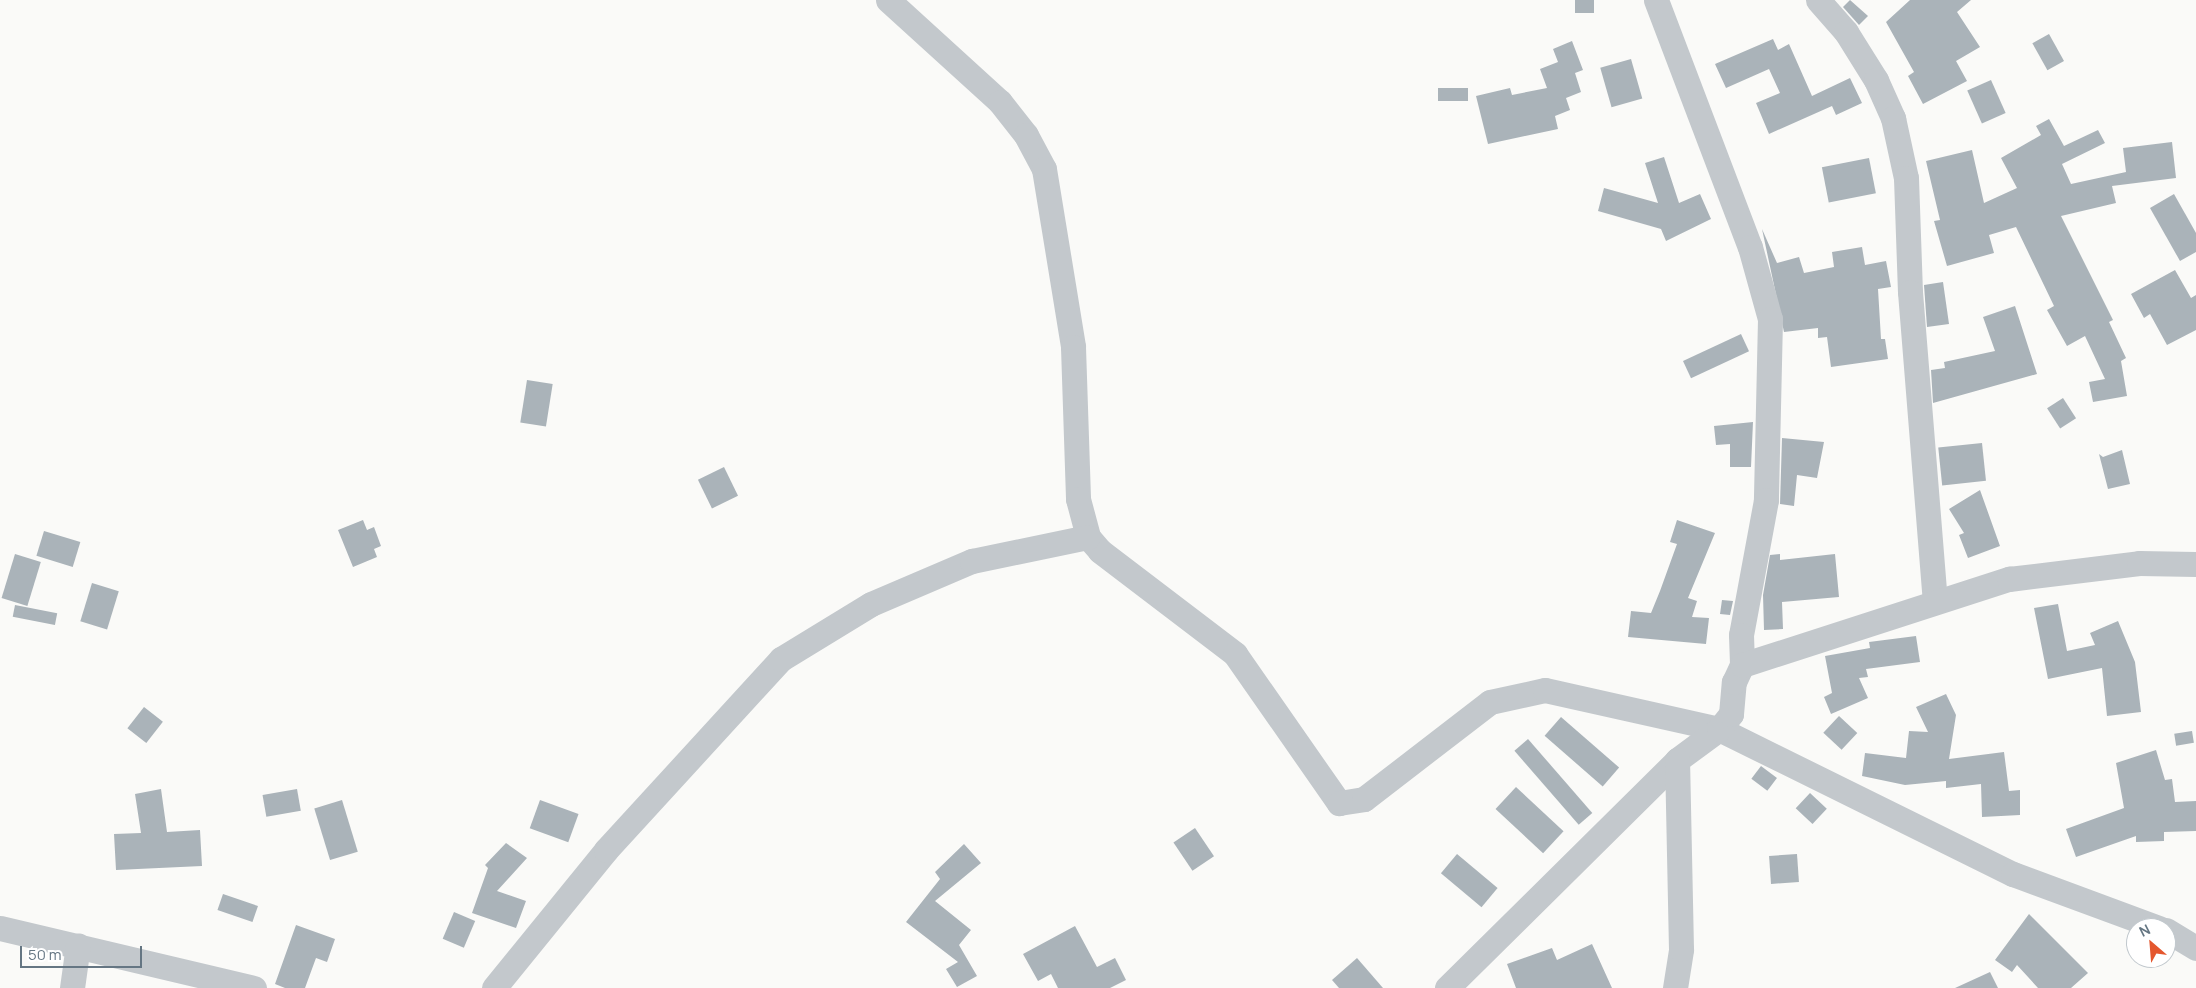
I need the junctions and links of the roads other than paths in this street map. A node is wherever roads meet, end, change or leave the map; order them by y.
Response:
1 (888, 0) edge
2 (1656, 0) edge
3 (1818, 0) edge
4 (1088, 537) junction
5 (2196, 564) edge
6 (1935, 600) junction
7 (1742, 665) junction
8 (1719, 729) junction
9 (1677, 760) junction
10 (2132, 918) edge
11 (0, 928) edge
12 (2176, 936) edge
13 (78, 945) junction
14 (2196, 948) edge
15 (72, 988) edge
16 (254, 988) edge
17 (494, 988) edge
18 (1447, 988) edge
19 (1675, 988) edge

1 - 4 street
2 - 7 street
3 - 6 street
4 - 8 street
4 - 17 street
5 - 6 street
6 - 7 street
7 - 8 street
8 - 9 street
8 - 10 street
9 - 18 street
9 - 19 street
11 - 13 street
12 - 14 street
13 - 15 street
13 - 16 street

